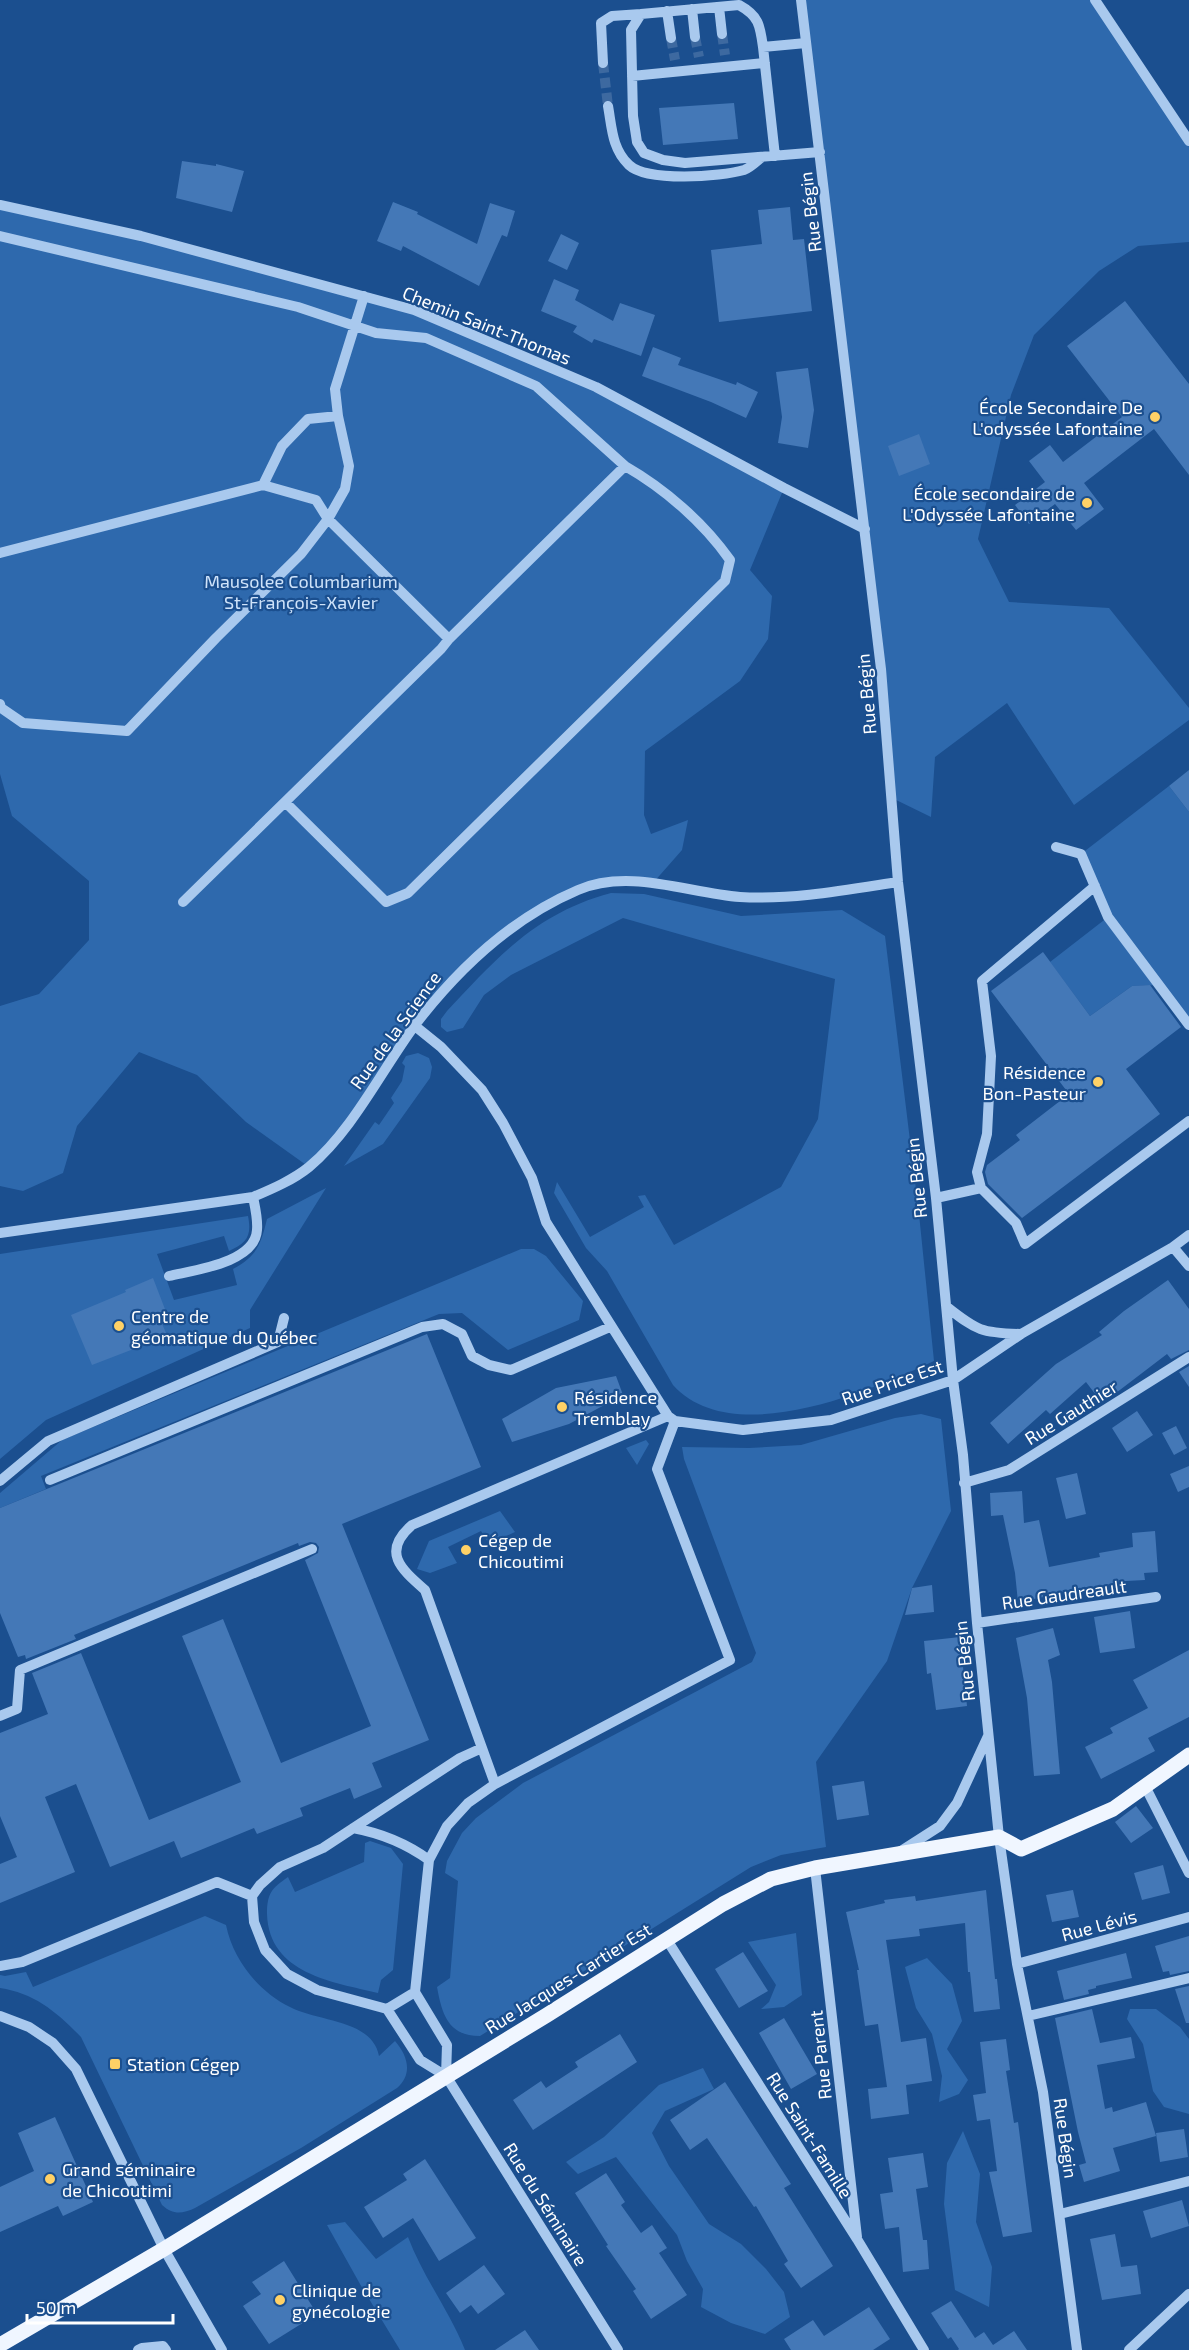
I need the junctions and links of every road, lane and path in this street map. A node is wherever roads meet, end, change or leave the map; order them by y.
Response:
1 (801, 0) edge
2 (1095, 0) edge
3 (719, 7) junction
4 (692, 9) junction
5 (667, 11) junction
6 (641, 14) junction
7 (722, 33) tunnel mouth
8 (695, 36) tunnel mouth
9 (671, 38) tunnel mouth
10 (806, 43) junction
11 (763, 47) junction
12 (699, 57) tunnel mouth
13 (675, 60) tunnel mouth
14 (603, 63) tunnel mouth
15 (765, 63) junction
16 (700, 69) junction
17 (677, 72) junction
18 (632, 76) junction
19 (608, 105) tunnel mouth
20 (1189, 141) edge
21 (820, 152) junction
22 (775, 156) junction
23 (763, 157) junction
24 (0, 205) edge
25 (0, 236) edge
26 (364, 296) junction
27 (354, 327) junction
28 (338, 416) junction
29 (625, 466) junction
30 (263, 485) junction
31 (328, 519) junction
32 (865, 529) junction
33 (0, 553) edge
34 (449, 639) junction
35 (0, 704) edge
36 (285, 802) junction
37 (1056, 847) dead end
38 (898, 882) junction
39 (1095, 886) junction
40 (183, 902) dead end
41 (1189, 1025) edge
42 (415, 1026) junction
43 (1189, 1121) edge
44 (981, 1188) junction
45 (253, 1197) junction
46 (936, 1198) junction
47 (0, 1233) edge
48 (1189, 1235) edge
49 (1173, 1247) junction
50 (1189, 1266) edge
51 (169, 1276) dead end
52 (947, 1307) junction
53 (284, 1318) dead end
54 (610, 1327) junction
55 (1021, 1334) junction
56 (1189, 1357) edge
57 (953, 1380) junction
58 (671, 1419) junction
59 (50, 1480) dead end
60 (0, 1481) edge
61 (964, 1483) junction
62 (312, 1549) dead end
63 (1156, 1597) dead end
64 (977, 1623) junction
65 (0, 1716) edge
66 (988, 1735) junction
67 (482, 1748) junction
68 (1189, 1755) edge
69 (495, 1784) junction
70 (1145, 1786) junction
71 (353, 1828) junction
72 (999, 1837) junction
73 (895, 1855) junction
74 (429, 1860) junction
75 (815, 1868) junction
76 (1189, 1873) edge
77 (252, 1896) junction
78 (1189, 1917) edge
79 (667, 1940) junction
80 (1017, 1964) junction
81 (0, 1966) edge
82 (1189, 1978) edge
83 (415, 1992) junction
84 (387, 2009) junction
85 (0, 2016) edge
86 (1028, 2016) junction
87 (446, 2076) junction
88 (1189, 2181) edge
89 (1060, 2214) junction
90 (857, 2239) junction
91 (164, 2249) junction
92 (1189, 2294) edge
93 (0, 2345) edge
94 (138, 2350) edge
95 (166, 2350) edge
96 (222, 2350) edge
97 (618, 2350) edge
98 (924, 2350) edge
99 (1077, 2350) edge
100 (1129, 2350) edge

1 - 10 street, Rue Bégin
2 - 20 street
3 - 4 street
3 - 7 street
3 - 11 street
4 - 5 street
4 - 8 street
5 - 6 street
5 - 9 street
6 - 14 street
6 - 18 street
10 - 11 street
10 - 21 street, Rue Bégin
11 - 15 street
12 - 16 street
13 - 17 street
15 - 16 street
15 - 22 street
16 - 17 street
17 - 18 street
18 - 23 street
19 - 23 street
21 - 22 street
21 - 32 street, Rue Bégin
22 - 23 street
24 - 26 street, Chemin Saint-Thomas
25 - 27 street
26 - 27 street
26 - 32 street, Chemin Saint-Thomas
27 - 28 street
27 - 29 street
28 - 30 street
28 - 31 street
29 - 34 street
29 - 36 street
30 - 31 street
30 - 33 street
31 - 34 street
31 - 35 street
32 - 38 street, Rue Bégin
34 - 36 street
36 - 40 street
37 - 39 street
38 - 42 street, Rue de la Science
38 - 46 street, Rue Bégin
39 - 41 street
39 - 44 street
42 - 45 street, Rue de la Science
42 - 54 street
43 - 44 street
44 - 46 street
45 - 47 street, Rue de la Science
45 - 51 street
46 - 52 street, Rue Bégin
48 - 49 street, Rue Price Est
49 - 50 street
49 - 55 street, Rue Price Est
52 - 55 street
52 - 57 street, Rue Bégin
53 - 60 street
54 - 58 street
54 - 59 street
55 - 57 street, Rue Price Est
56 - 61 street, Rue Gauthier
57 - 58 street, Rue Price Est
57 - 61 street, Rue Bégin
58 - 67 street
58 - 69 street
61 - 64 street, Rue Bégin
62 - 65 street
63 - 64 street, Rue Gaudreault
64 - 66 street, Rue Bégin
66 - 72 street, Rue Bégin
66 - 73 street
67 - 69 street
67 - 71 street
68 - 70 main road
69 - 74 street
70 - 72 main road
70 - 76 street
71 - 74 street
71 - 77 street
72 - 73 main road, Rue Jacques-Cartier Est
72 - 80 street, Rue Bégin
73 - 75 main road, Rue Jacques-Cartier Est
74 - 83 street
75 - 79 main road, Rue Jacques-Cartier Est
75 - 90 street, Rue Parent
77 - 81 street
77 - 84 street
78 - 80 street, Rue Lévis
79 - 87 main road, Rue Jacques-Cartier Est
79 - 90 street, Rue Saint-Famille
80 - 86 street, Rue Bégin
82 - 86 street
83 - 84 street
83 - 87 street
84 - 87 street
85 - 91 street
86 - 89 street, Rue Bégin
87 - 91 main road, Rue Jacques-Cartier Est
87 - 97 street, Rue du Séminaire
88 - 89 street
89 - 99 street, Rue Bégin
90 - 98 street, Rue Saint-Famille
91 - 93 main road, Rue Jacques-Cartier Est
91 - 96 street
92 - 100 street
94 - 95 street

